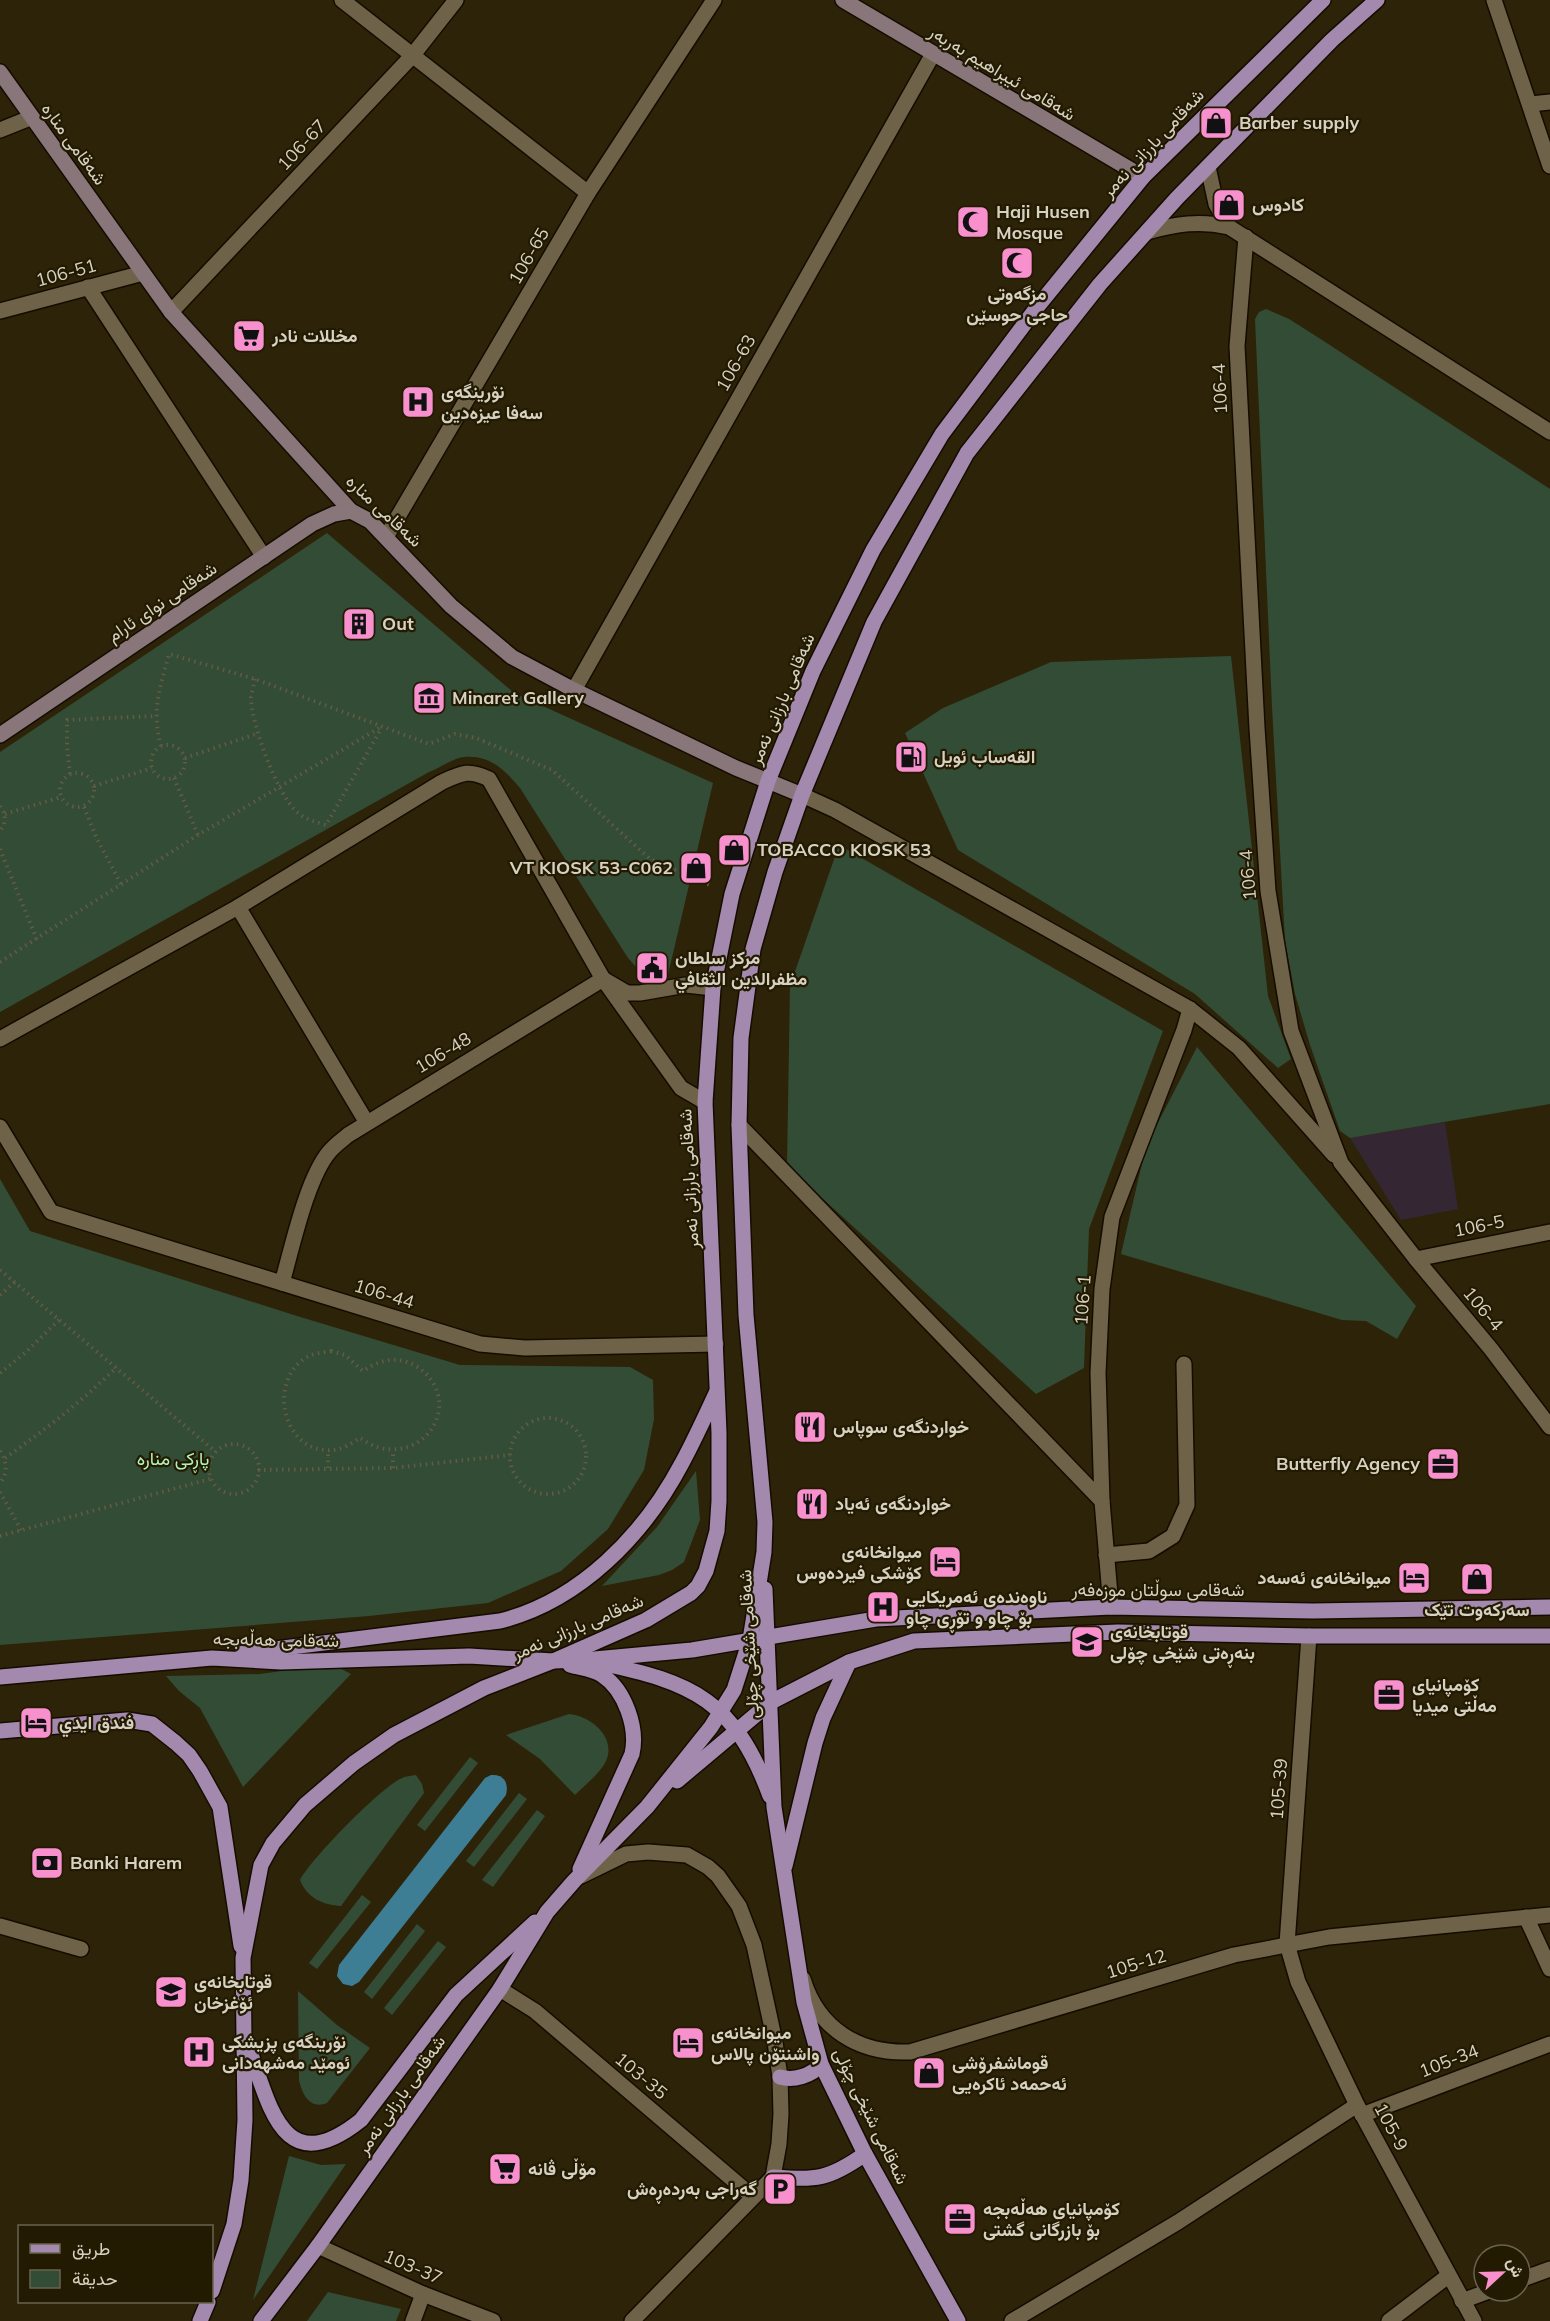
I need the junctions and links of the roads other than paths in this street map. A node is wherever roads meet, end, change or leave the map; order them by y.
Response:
1 (342, 0) edge
2 (456, 0) edge
3 (714, 0) edge
4 (843, 0) edge
5 (1323, 0) edge
6 (1377, 0) edge
7 (1494, 0) edge
8 (933, 54) junction
9 (412, 56) junction
10 (0, 72) edge
11 (1550, 102) edge
12 (1531, 104) junction
13 (30, 118) junction
14 (0, 130) edge
15 (1550, 166) edge
16 (1208, 167) junction
17 (1143, 177) junction
18 (588, 193) junction
19 (1229, 227) junction
20 (1147, 232) junction
21 (1246, 237) junction
22 (143, 273) junction
23 (88, 287) junction
24 (0, 311) edge
25 (171, 312) junction
26 (1550, 432) edge
27 (351, 511) junction
28 (386, 537) junction
29 (264, 557) junction
30 (574, 690) junction
31 (0, 735) edge
32 (768, 781) junction
33 (802, 795) junction
34 (238, 907) junction
35 (603, 979) junction
36 (713, 988) junction
37 (1190, 1009) junction
38 (0, 1039) edge
39 (705, 1102) junction
40 (367, 1123) junction
41 (739, 1125) junction
42 (0, 1127) edge
43 (1341, 1162) junction
44 (1550, 1233) edge
45 (1416, 1259) junction
46 (282, 1283) junction
47 (716, 1344) junction
48 (1184, 1364) dead end
49 (716, 1393) junction
50 (1550, 1427) edge
51 (1102, 1501) junction
52 (764, 1552) junction
53 (1106, 1555) junction
54 (1111, 1607) junction
55 (1550, 1607) edge
56 (1309, 1636) junction
57 (1550, 1636) edge
58 (767, 1637) junction
59 (750, 1640) junction
60 (212, 1658) junction
61 (584, 1660) junction
62 (553, 1661) junction
63 (849, 1662) junction
64 (0, 1677) edge
65 (771, 1702) junction
66 (720, 1712) junction
67 (736, 1730) junction
68 (0, 1731) edge
69 (646, 1807) junction
70 (774, 1807) junction
71 (784, 1875) junction
72 (574, 1881) junction
73 (547, 1912) junction
74 (1550, 1915) edge
75 (1526, 1917) junction
76 (0, 1926) edge
77 (1287, 1944) junction
78 (794, 1947) junction
79 (81, 1949) dead end
80 (243, 1958) junction
81 (1550, 1969) edge
82 (500, 1989) junction
83 (244, 2034) junction
84 (1550, 2044) edge
85 (821, 2064) junction
86 (780, 2077) junction
87 (1359, 2110) junction
88 (865, 2154) junction
89 (773, 2177) junction
90 (752, 2196) junction
91 (318, 2246) junction
92 (1550, 2269) edge
93 (1448, 2276) junction
94 (1532, 2276) edge
95 (213, 2288) edge
96 (423, 2294) junction
97 (1472, 2297) edge
98 (1462, 2301) junction
99 (206, 2303) edge
100 (200, 2321) edge
101 (261, 2321) edge
102 (413, 2321) edge
103 (493, 2321) edge
104 (632, 2321) edge
105 (958, 2321) edge
106 (1012, 2321) edge
107 (1389, 2321) edge
108 (1474, 2321) edge

1 - 9 street
2 - 9 street, 106-67
3 - 18 street, 106-65
4 - 8 street, شەقامی ئیبراهیم بەربەر
5 - 17 main road, شەقامی بارزانی نەمر
6 - 16 main road, شەقامی بارزانی نەمر
7 - 12 street
8 - 17 street, شەقامی ئیبراهیم بەربەر
8 - 30 street, 106-63
9 - 18 street
9 - 25 street, 106-67
10 - 13 street, شەقامی منارە
11 - 12 street
12 - 15 street
13 - 14 street
13 - 22 street, شەقامی منارە
16 - 19 street
16 - 20 main road, شەقامی بارزانی نەمر
17 - 32 main road, شەقامی بارزانی نەمر
18 - 28 street, 106-65
19 - 20 street
19 - 21 street
20 - 33 main road, شەقامی بارزانی نەمر
21 - 26 street
21 - 43 street, 106-4
22 - 23 street, 106-51
22 - 25 street, شەقامی منارە
23 - 24 street, 106-51
23 - 29 street
25 - 27 street, شەقامی منارە
27 - 28 street, شەقامی منارە
27 - 29 street, شەقامی نوای ئارام
28 - 30 street, شەقامی منارە
29 - 31 street, شەقامی نوای ئارام
30 - 32 street, شەقامی منارە
32 - 33 street, شەقامی منارە
32 - 36 main road, شەقامی بارزانی نەمر
33 - 37 street
33 - 41 main road, شەقامی بارزانی نەمر
34 - 35 street
34 - 38 street
34 - 40 street
35 - 36 street
35 - 39 street
35 - 40 street, 106-48
36 - 39 main road, شەقامی بارزانی نەمر
37 - 43 street
37 - 51 street, 106-1
39 - 47 main road, شەقامی بارزانی نەمر
40 - 46 street, 106-48
41 - 51 street
41 - 52 main road, شەقامی بارزانی نەمر
42 - 46 street, 106-44
43 - 45 street, 106-4
44 - 45 street, 106-5
45 - 50 street, 106-4
46 - 47 street, 106-44
47 - 49 main road, شەقامی بارزانی نەمر
48 - 53 street
49 - 60 main road
49 - 62 main road, شەقامی بارزانی نەمر
51 - 53 street, 106-1
52 - 58 main road, شەقامی شێخی چۆلی
52 - 59 main road, شەقامی بارزانی نەمر
53 - 54 street, 106-1
54 - 55 main road, شەقامی سوڵتان موزەفەر
54 - 58 main road, شەقامی سوڵتان موزەفەر
56 - 57 main road
56 - 63 main road
56 - 77 street, 105-39
58 - 59 main road, شەقامی سوڵتان موزەفەر
58 - 65 main road, شەقامی شێخی چۆلی
59 - 61 main road, شەقامی سوڵتان موزەفەر
59 - 66 main road, شەقامی بارزانی نەمر
60 - 62 main road, شەقامی هەڵەبجە
60 - 64 main road, شەقامی هەڵەبجە
61 - 62 main road, شەقامی سوڵتان موزەفەر
61 - 66 main road, شەقامی شێخی چۆلی
62 - 72 main road
62 - 80 main road, شەقامی بارزانی نەمر
63 - 65 main road
63 - 71 main road
65 - 67 main road
65 - 70 main road, شەقامی شێخی چۆلی
66 - 67 main road, شەقامی شێخی چۆلی
66 - 69 main road, شەقامی بارزانی نەمر
67 - 69 main road
67 - 70 main road, شەقامی شێخی چۆلی
68 - 80 main road
69 - 72 main road, شەقامی بارزانی نەمر
70 - 71 main road, شەقامی شێخی چۆلی
71 - 78 main road, شەقامی شێخی چۆلی
72 - 73 main road, شەقامی بارزانی نەمر
72 - 86 street
73 - 82 main road, شەقامی بارزانی نەمر
73 - 83 main road
74 - 75 street, 105-12
75 - 77 street, 105-12
75 - 81 street
76 - 79 street
77 - 78 street, 105-12
77 - 87 street, 105-9
78 - 85 main road, شەقامی شێخی چۆلی
80 - 83 main road, شەقامی بارزانی نەمر
82 - 90 street, 103-35
82 - 91 main road, شەقامی بارزانی نەمر
83 - 95 main road, شەقامی بارزانی نەمر
84 - 87 street, 105-34
85 - 86 main road
85 - 88 main road, شەقامی شێخی چۆلی
86 - 89 street
87 - 93 street, 105-9
87 - 106 street, 105-34
88 - 89 main road
88 - 105 main road, شەقامی شێخی چۆلی
89 - 90 street
90 - 104 street
91 - 96 street, 103-37
91 - 101 main road, شەقامی بارزانی نەمر
92 - 94 street
93 - 98 street, 105-9
93 - 107 street
96 - 102 street
96 - 103 street, 103-37
97 - 98 street
98 - 108 street, 105-9
99 - 100 main road

